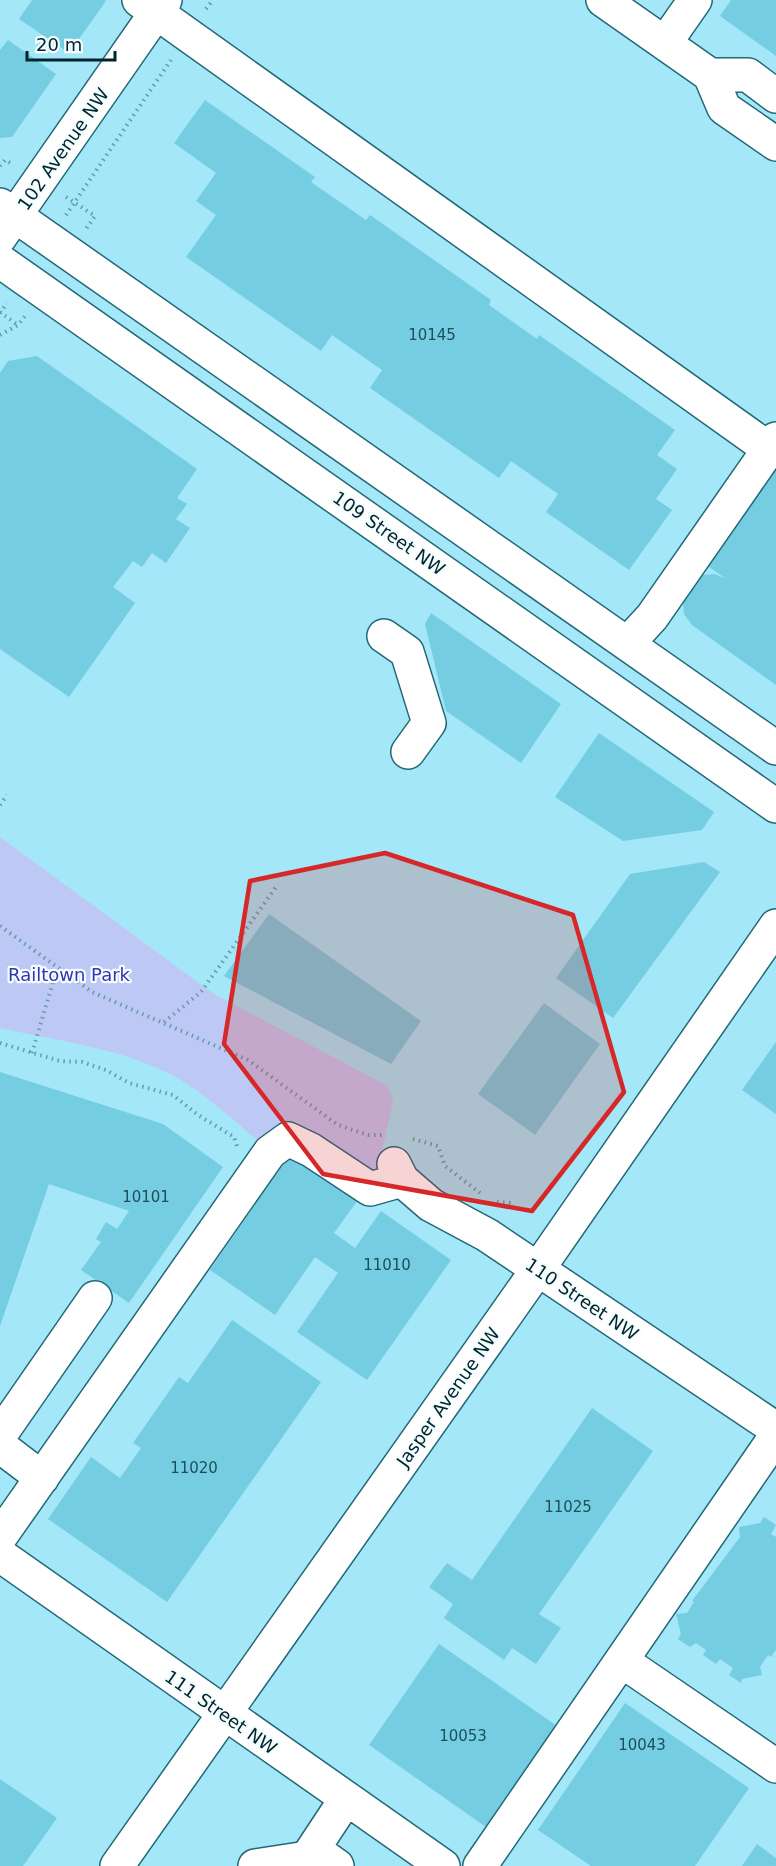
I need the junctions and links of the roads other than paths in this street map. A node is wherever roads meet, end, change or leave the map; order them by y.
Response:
1 (603, 0) edge
2 (695, 0) edge
3 (154, 4) edge
4 (665, 43) junction
5 (710, 75) junction
6 (776, 96) edge
7 (776, 144) edge
8 (5, 220) edge
9 (12, 270) edge
10 (773, 444) edge
11 (384, 636) dead end
12 (628, 644) junction
13 (776, 748) edge
14 (408, 752) dead end
15 (776, 806) edge
16 (776, 926) edge
17 (538, 1269) junction
18 (95, 1298) dead end
19 (776, 1428) edge
20 (0, 1435) edge
21 (776, 1436) edge
22 (0, 1446) edge
23 (42, 1478) junction
24 (0, 1537) edge
25 (0, 1555) edge
26 (622, 1661) junction
27 (224, 1715) junction
28 (776, 1766) edge
29 (346, 1799) junction
30 (316, 1860) edge
31 (117, 1866) edge
32 (255, 1866) edge
33 (443, 1866) edge
34 (480, 1866) edge

1 - 4 main road
2 - 4 main road
3 - 8 main road, 102 Avenue NW
3 - 10 main road
4 - 5 main road
5 - 6 main road
5 - 7 main road
8 - 12 main road
9 - 15 main road, 109 Street NW
10 - 12 main road
11 - 14 main road
12 - 13 main road
16 - 17 main road, Jasper Avenue NW
17 - 19 main road, 110 Street NW
17 - 23 main road, 110 Street NW
17 - 27 main road, Jasper Avenue NW
18 - 20 main road
21 - 26 main road
22 - 23 main road
23 - 24 main road
25 - 27 main road, 111 Street NW
26 - 28 main road
26 - 34 main road
27 - 29 main road, 111 Street NW
27 - 31 main road, Jasper Avenue NW
29 - 30 main road
29 - 33 main road, 111 Street NW
30 - 32 main road

